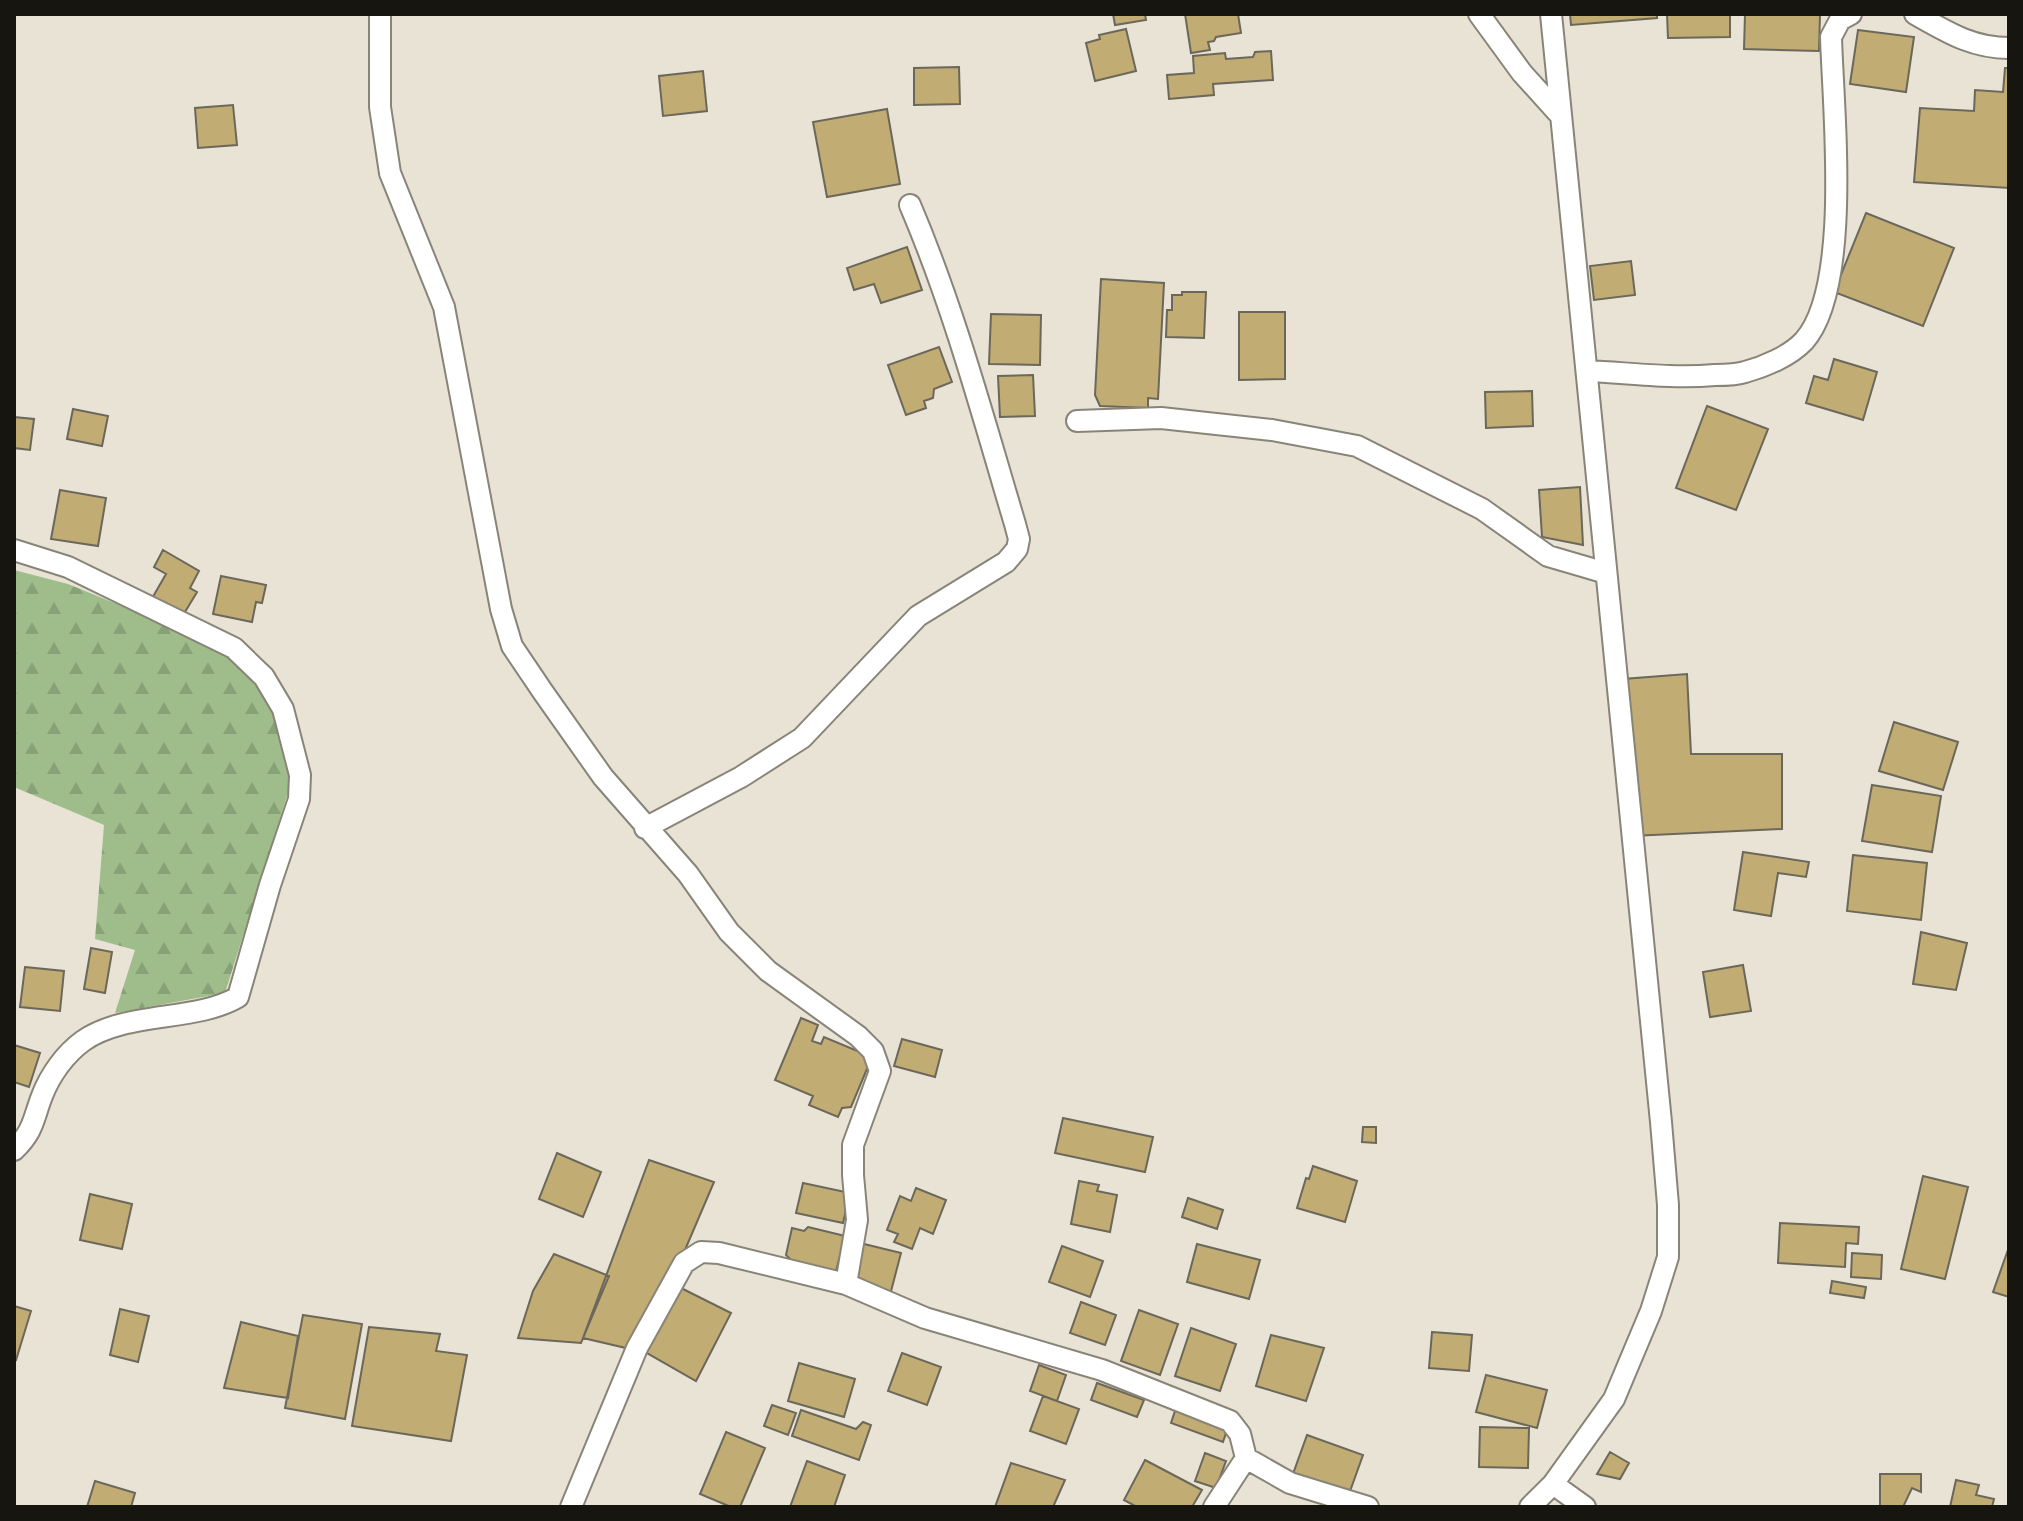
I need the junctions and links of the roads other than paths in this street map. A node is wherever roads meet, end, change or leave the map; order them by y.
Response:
1 (380, 14) edge
2 (1479, 14) edge
3 (1551, 14) edge
4 (1851, 14) edge
5 (1915, 14) edge
6 (2009, 48) edge
7 (1560, 115) junction
8 (910, 205) dead end
9 (1588, 371) junction
10 (1077, 421) dead end
11 (14, 550) edge
12 (1606, 573) junction
13 (645, 828) junction
14 (14, 1150) edge
15 (846, 1284) junction
16 (1246, 1458) junction
17 (1553, 1484) junction
18 (571, 1507) edge
19 (1214, 1507) edge
20 (1368, 1507) edge
21 (1530, 1507) edge
22 (1585, 1507) edge

1 - 13 street
2 - 7 street
3 - 7 street
4 - 9 street
5 - 6 street
7 - 9 street
8 - 13 street
9 - 12 street
10 - 12 street
11 - 14 street
12 - 17 street
13 - 15 street
15 - 16 street
15 - 18 street
16 - 19 street
16 - 20 street
17 - 21 street
17 - 22 street

